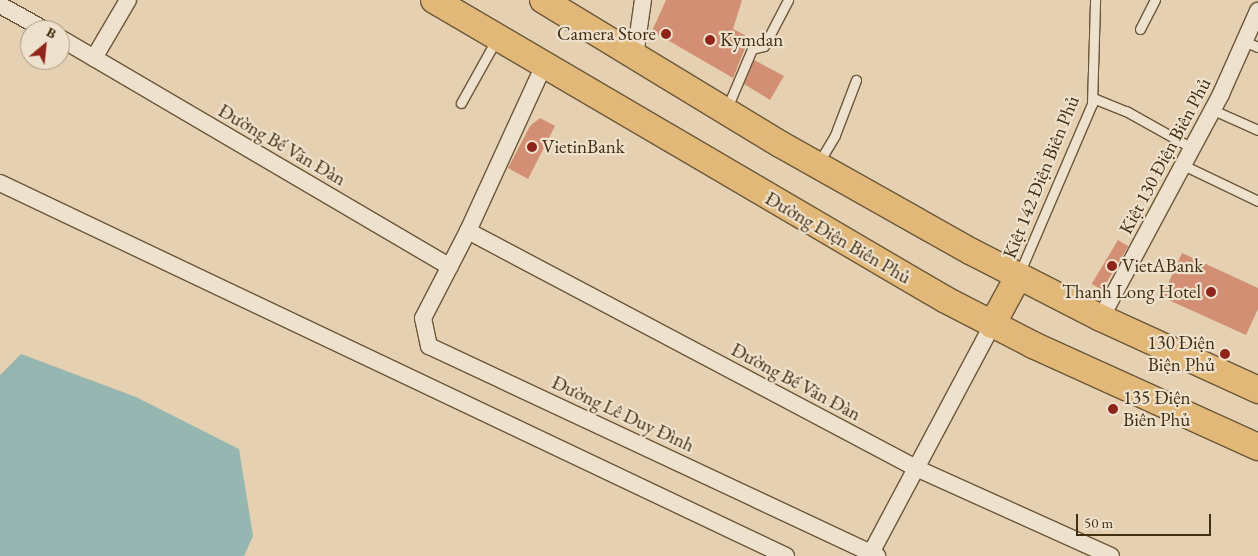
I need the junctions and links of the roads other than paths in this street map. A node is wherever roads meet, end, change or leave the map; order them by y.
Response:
1 (128, 0) edge
2 (434, 0) edge
3 (543, 0) edge
4 (643, 0) edge
5 (788, 0) edge
6 (1095, 0) edge
7 (1155, 0) edge
8 (0, 5) edge
9 (1258, 11) edge
10 (27, 20) edge
11 (1140, 29) dead end
12 (498, 38) junction
13 (70, 44) edge
14 (1252, 45) edge
15 (634, 56) junction
16 (94, 58) junction
17 (544, 65) junction
18 (856, 80) dead end
19 (1093, 98) junction
20 (461, 103) dead end
21 (1213, 110) junction
22 (726, 111) junction
23 (1258, 130) edge
24 (1192, 148) junction
25 (818, 164) junction
26 (1183, 164) junction
27 (0, 182) edge
28 (1258, 201) edge
29 (468, 231) junction
30 (450, 266) junction
31 (1018, 277) junction
32 (1101, 318) junction
33 (992, 325) junction
34 (1258, 390) edge
35 (1258, 447) edge
36 (916, 468) junction
37 (874, 554) edge
38 (786, 556) edge
39 (1111, 556) edge

1 - 16 street
2 - 12 main road, Đường Điện Biên Phủ
3 - 15 main road
4 - 15 street
5 - 22 lane
6 - 19 lane, Kiệt 142 Điện Biên Phủ
7 - 11 lane
8 - 10 street
9 - 14 street, Kiệt 130 Điện Biên Phủ
12 - 17 main road, Đường Điện Biên Phủ
12 - 20 lane
13 - 16 street, Đường Bế Văn Đàn
14 - 21 street, Kiệt 130 Điện Biên Phủ
15 - 22 main road
16 - 30 street, Đường Bế Văn Đàn
17 - 29 street
17 - 33 main road, Đường Điện Biên Phủ
18 - 25 lane
19 - 24 lane
19 - 31 lane, Kiệt 142 Điện Biên Phủ
21 - 23 lane
21 - 24 street, Kiệt 130 Điện Biên Phủ
22 - 25 main road
24 - 26 street, Kiệt 130 Điện Biên Phủ
25 - 31 main road
26 - 28 lane
26 - 32 street, Kiệt 130 Điện Biên Phủ
27 - 38 street
29 - 30 street
29 - 36 street, Đường Bế Văn Đàn
30 - 37 street, Đường Lê Duy Đình
31 - 32 main road
31 - 33 main road
32 - 34 main road
33 - 35 main road, Đường Điện Biên Phủ
33 - 36 street
36 - 37 street
36 - 39 street, Đường Bế Văn Đàn

